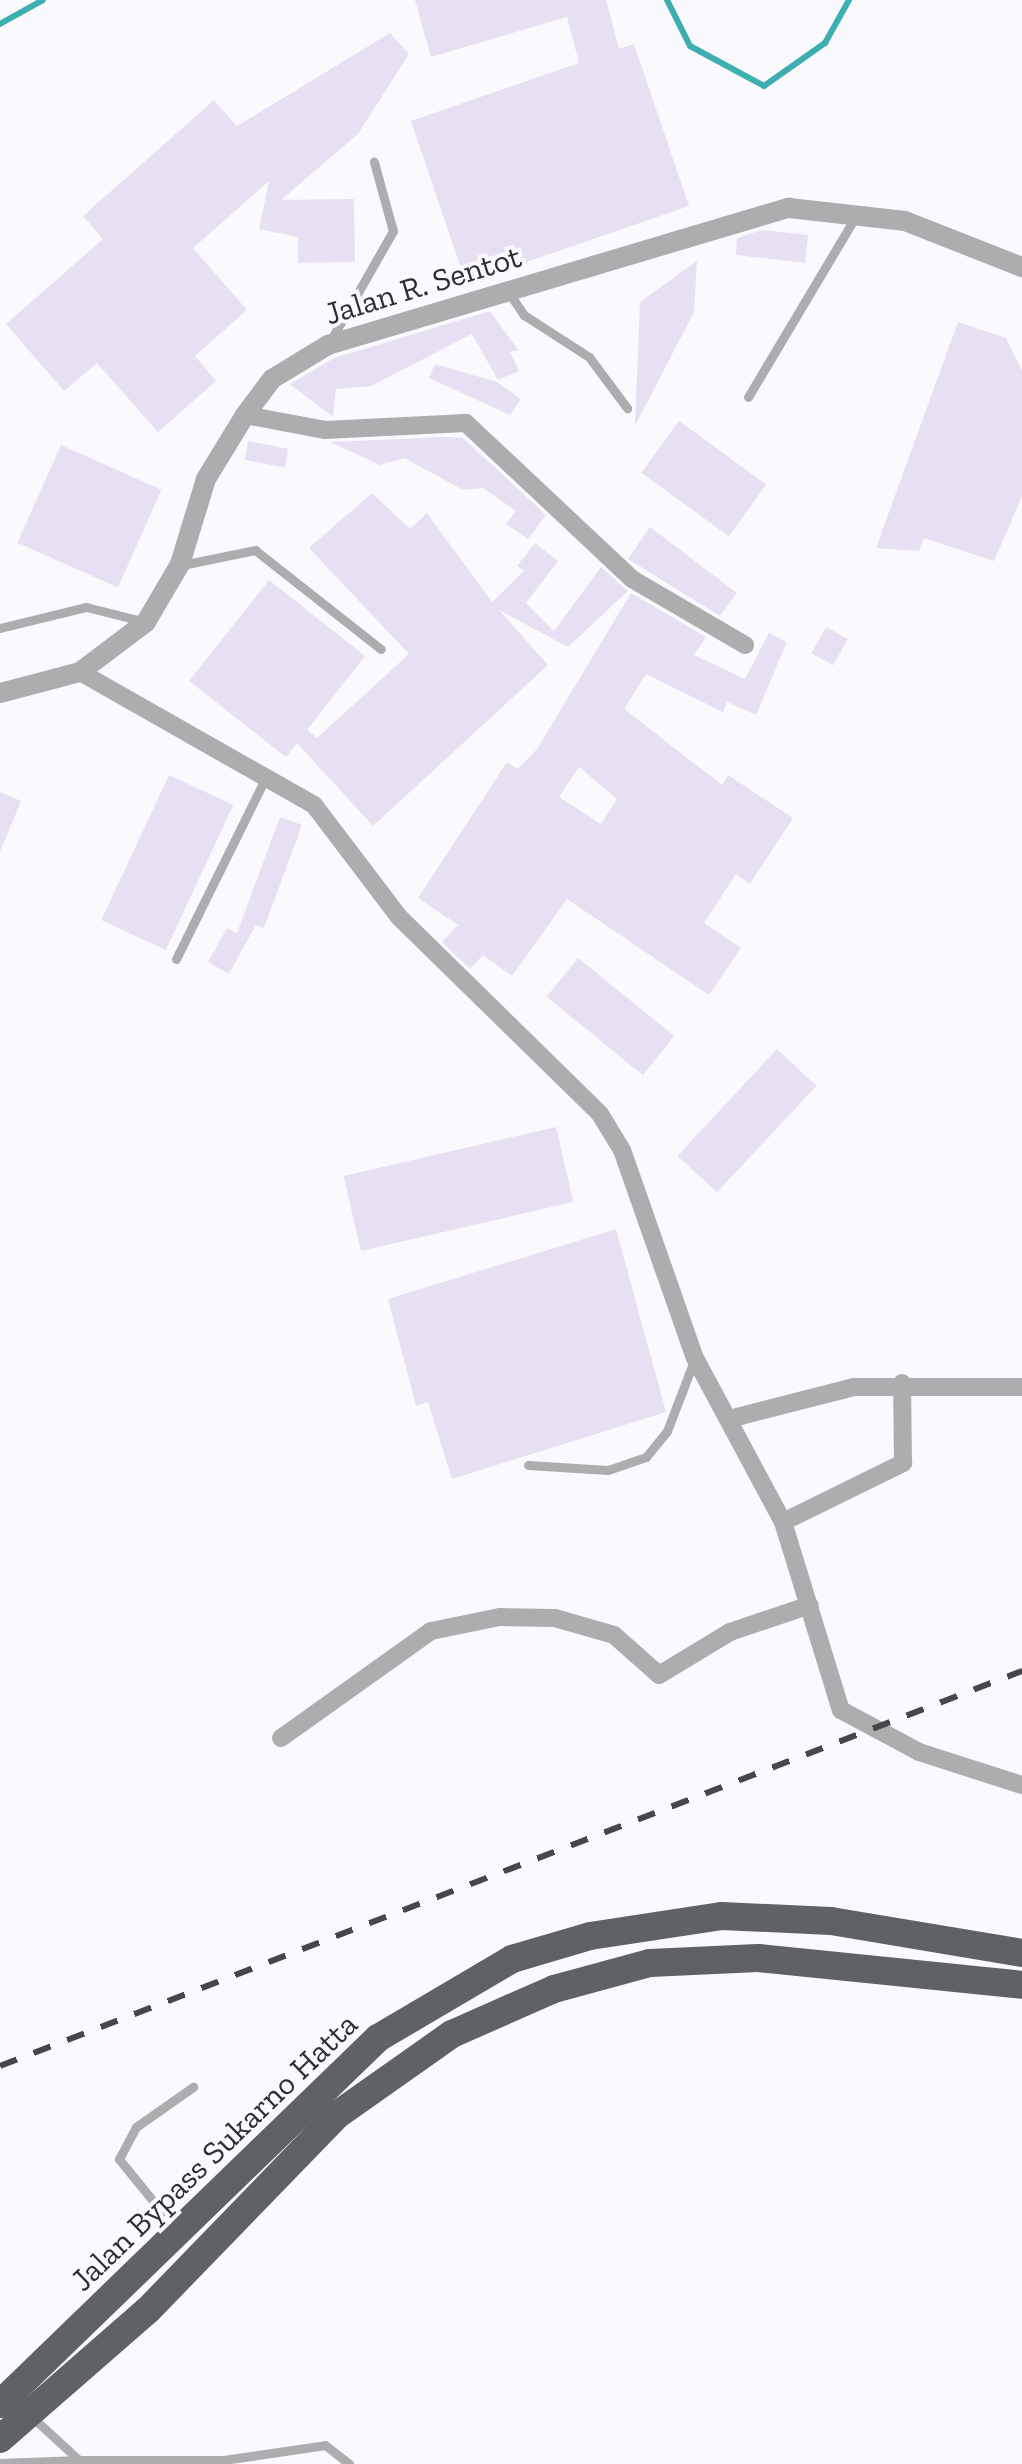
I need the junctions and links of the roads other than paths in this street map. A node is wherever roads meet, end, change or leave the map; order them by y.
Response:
1 (374, 162) dead end
2 (858, 212) junction
3 (1022, 267) edge
4 (508, 290) junction
5 (328, 345) junction
6 (748, 397) dead end
7 (627, 408) dead end
8 (246, 414) junction
9 (180, 564) junction
10 (146, 622) junction
11 (0, 628) edge
12 (745, 645) dead end
13 (381, 649) dead end
14 (80, 672) junction
15 (0, 693) edge
16 (269, 772) junction
17 (176, 959) dead end
18 (695, 1358) junction
19 (902, 1383) junction
20 (1022, 1387) edge
21 (733, 1418) junction
22 (528, 1466) dead end
23 (784, 1522) junction
24 (810, 1605) junction
25 (281, 1738) dead end
26 (1022, 1785) edge
27 (1022, 1952) edge
28 (1022, 1984) edge
29 (194, 2087) dead end
30 (180, 2233) junction
31 (0, 2404) edge
32 (30, 2415) junction
33 (0, 2439) edge
34 (79, 2460) junction
35 (0, 2463) edge
36 (349, 2464) edge

1 - 5 lane
2 - 3 street, Jalan R. Sentot
2 - 4 street, Jalan R. Sentot
2 - 6 lane
4 - 5 street, Jalan R. Sentot
4 - 7 lane
5 - 8 street, Jalan R. Sentot
8 - 9 street, Jalan R. Sentot
8 - 12 street
9 - 10 street, Jalan R. Sentot
9 - 13 lane
10 - 11 lane
10 - 14 street, Jalan R. Sentot
14 - 15 street, Jalan R. Sentot
14 - 16 street
16 - 17 lane
16 - 18 street
18 - 21 street
18 - 22 lane
19 - 20 street
19 - 21 street
19 - 23 street
21 - 23 street
23 - 24 street
24 - 25 street
24 - 26 street
27 - 30 highway, Jalan Bypass Sukarno Hatta
28 - 32 highway, Jalan Bypass Sukarno Hatta
29 - 30 lane
30 - 31 highway, Jalan Bypass Sukarno Hatta
32 - 33 highway, Jalan Bypass Sukarno Hatta
32 - 34 lane
34 - 35 lane
34 - 36 lane

